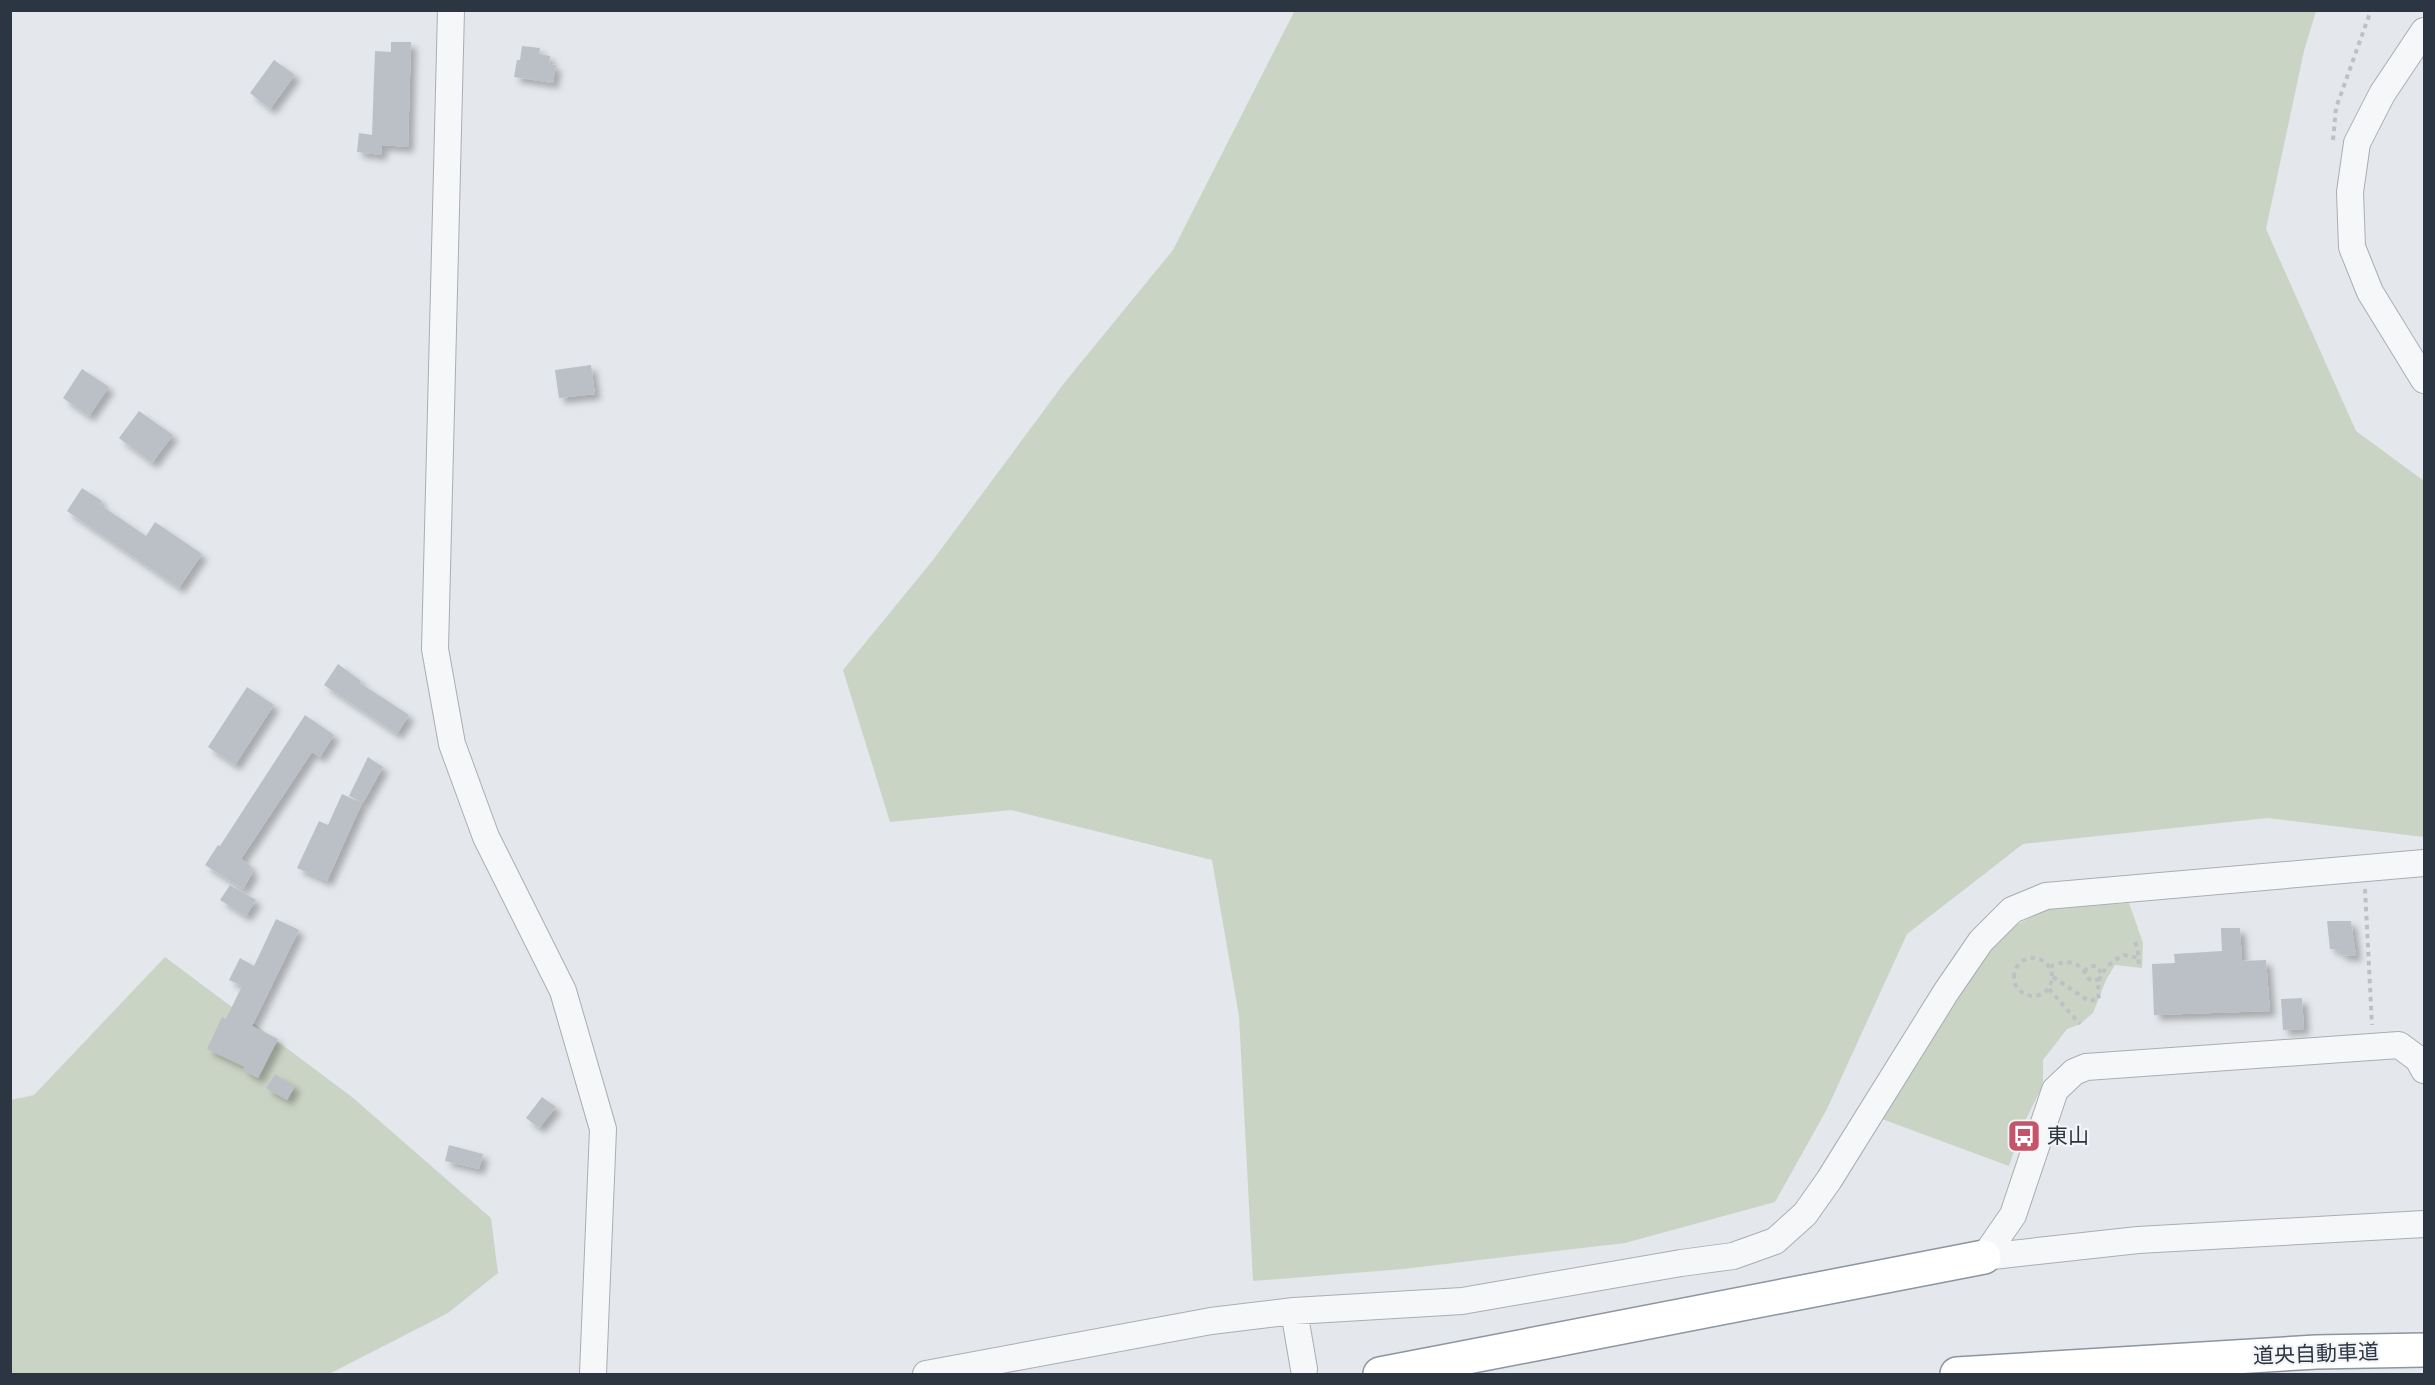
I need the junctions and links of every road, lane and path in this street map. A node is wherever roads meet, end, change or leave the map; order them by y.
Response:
1 (451, 10) edge
2 (2371, 10) edge
3 (2424, 32) edge
4 (2332, 146) dead end
5 (2424, 380) edge
6 (2424, 863) edge
7 (2364, 870) junction
8 (2135, 942) dead end
9 (2139, 958) junction
10 (2050, 967) junction
11 (2139, 968) dead end
12 (2084, 971) junction
13 (2101, 972) junction
14 (2053, 977) junction
15 (2099, 979) junction
16 (2049, 989) junction
17 (2080, 1024) dead end
18 (2373, 1047) junction
19 (2424, 1070) edge
20 (2424, 1224) edge
21 (1984, 1257) junction
22 (1294, 1311) junction
23 (2424, 1350) edge
24 (1304, 1369) dead end
25 (593, 1374) edge
26 (926, 1374) edge
27 (1380, 1374) edge
28 (1957, 1374) edge

1 - 25 street
2 - 4 path
3 - 5 street
6 - 7 street
7 - 18 path
7 - 22 street
8 - 9 path
9 - 11 path
9 - 13 path
10 - 12 path
10 - 14 path
10 - 16 path
12 - 13 path
12 - 15 path
13 - 15 path
14 - 15 path
14 - 16 path
16 - 17 path
18 - 19 street
18 - 21 street
20 - 21 street
21 - 27 highway
22 - 24 street
22 - 26 street
23 - 28 highway, 道央自動車道

